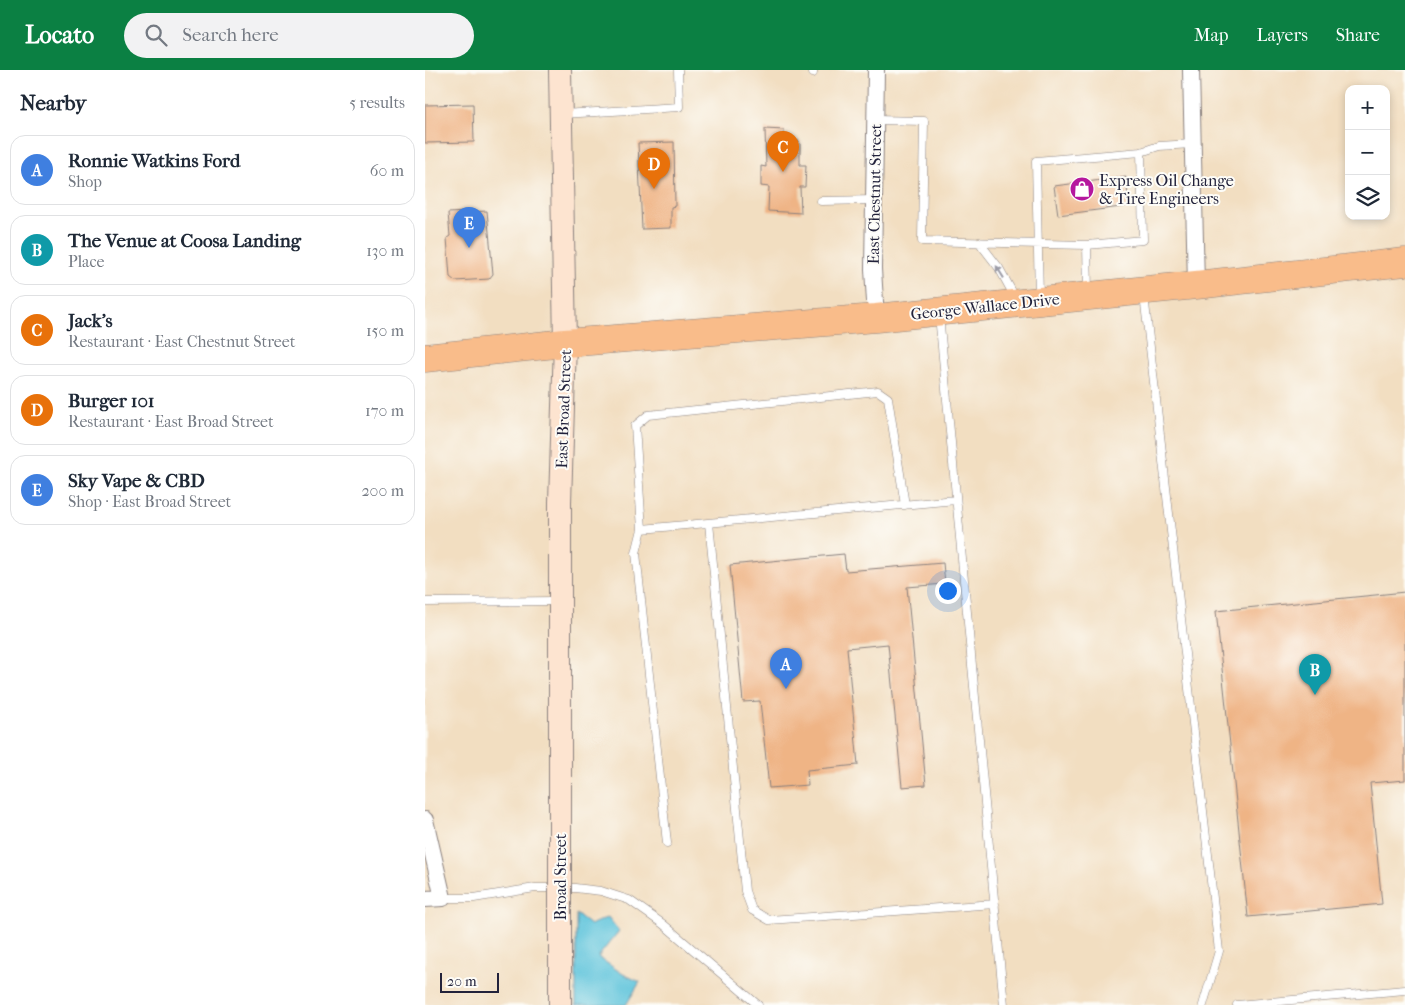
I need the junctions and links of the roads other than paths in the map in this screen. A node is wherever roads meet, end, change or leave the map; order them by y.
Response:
1 (560, 70) edge
2 (678, 70) edge
3 (876, 70) edge
4 (1191, 70) edge
5 (561, 114) junction
6 (875, 120) junction
7 (1192, 144) junction
8 (1141, 152) junction
9 (874, 200) junction
10 (821, 201) dead end
11 (979, 242) junction
12 (1037, 243) junction
13 (1087, 244) junction
14 (1405, 262) edge
15 (1196, 285) junction
16 (1143, 290) junction
17 (1088, 296) junction
18 (1029, 302) junction
19 (939, 311) junction
20 (877, 318) junction
21 (565, 343) junction
22 (425, 358) edge
23 (957, 500) junction
24 (905, 505) junction
25 (709, 523) junction
26 (642, 529) junction
27 (560, 600) junction
28 (425, 602) edge
29 (560, 748) joint
30 (425, 820) edge
31 (667, 843) dead end
32 (443, 898) junction
33 (425, 899) edge
34 (995, 904) junction
35 (1405, 990) edge
36 (560, 1005) edge
37 (758, 1005) edge
38 (1004, 1005) edge
39 (1203, 1005) edge
40 (1237, 1005) edge

1 - 5 main road, East Broad Street
2 - 5 lane
3 - 6 street, East Chestnut Street
4 - 7 street
5 - 21 main road, East Broad Street
6 - 9 street, East Chestnut Street
6 - 11 lane
7 - 8 lane
7 - 15 street
8 - 12 lane
8 - 13 lane
9 - 10 lane
9 - 20 street, East Chestnut Street
11 - 12 lane
18 -> 11 lane
12 - 13 lane
12 - 18 lane
13 - 17 lane
14 - 15 highway, George Wallace Drive
15 - 16 highway, George Wallace Drive
16 - 17 highway, George Wallace Drive
16 - 39 lane
17 - 18 highway, George Wallace Drive
18 - 19 highway, George Wallace Drive
19 - 20 highway, George Wallace Drive
19 - 23 lane
20 - 21 highway, George Wallace Drive
21 - 22 highway, George Wallace Drive
21 - 27 main road, East Broad Street
23 - 24 lane
23 - 34 lane
24 - 25 lane
24 - 26 lane
25 - 26 lane
25 - 34 lane
26 - 31 lane
27 - 28 lane
27 - 29 main road, East Broad Street
29 - 36 main road, Broad Street, bridge
30 - 32 street
32 - 33 street
32 - 37 lane
34 - 38 lane
35 - 40 lane

